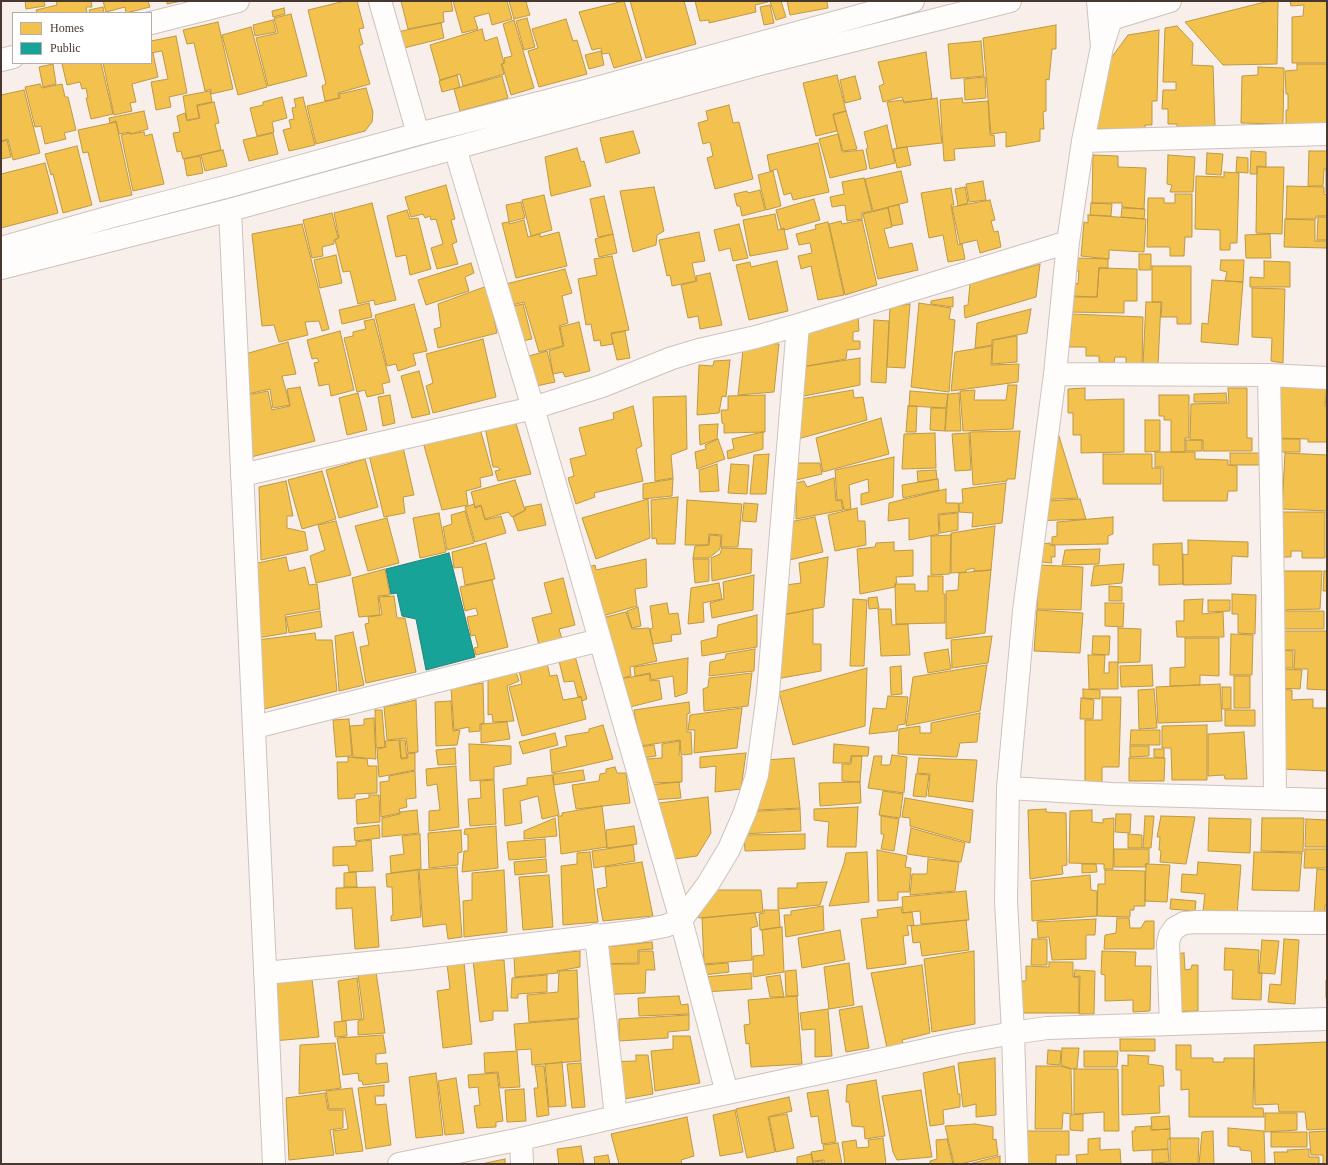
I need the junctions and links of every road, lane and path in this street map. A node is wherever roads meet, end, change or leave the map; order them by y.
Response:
1 (238, 1) edge
2 (380, 1) edge
3 (913, 1) edge
4 (1010, 1) edge
5 (1098, 1) edge
6 (1170, 1) edge
7 (1114, 10) edge
8 (152, 23) edge
9 (1102, 47) junction
10 (12, 57) edge
11 (1, 60) edge
12 (418, 134) junction
13 (1327, 134) edge
14 (1083, 141) junction
15 (455, 148) junction
16 (230, 210) junction
17 (1068, 242) junction
18 (1, 248) edge
19 (1, 268) edge
20 (798, 325) junction
21 (1055, 374) junction
22 (1269, 375) junction
23 (1327, 378) edge
24 (533, 408) junction
25 (242, 476) junction
26 (600, 640) junction
27 (255, 727) junction
28 (1008, 788) junction
29 (1275, 798) junction
30 (1327, 800) edge
31 (681, 920) junction
32 (1327, 923) edge
33 (596, 935) junction
34 (265, 973) junction
35 (1327, 1018) edge
36 (1171, 1024) junction
37 (1013, 1033) junction
38 (727, 1093) junction
39 (616, 1117) junction
40 (521, 1140) junction
41 (274, 1164) edge
42 (399, 1164) edge
43 (522, 1164) edge
44 (1017, 1164) edge

1 - 8 street
2 - 12 street
3 - 12 street
4 - 15 street
5 - 9 street
6 - 7 street
7 - 9 street
9 - 14 street
10 - 11 street
12 - 18 street
13 - 14 street
14 - 17 street
15 - 16 street
15 - 24 street
16 - 19 street
16 - 25 street
17 - 20 street
17 - 21 street
20 - 24 street
20 - 31 street
21 - 22 street
21 - 28 street
22 - 23 street
22 - 29 street
24 - 25 street
24 - 26 street
25 - 27 street
26 - 27 street
26 - 31 street
27 - 34 street
28 - 29 street
28 - 37 street
29 - 30 street
31 - 33 street
31 - 38 street
32 - 36 street
33 - 34 street
33 - 39 street
34 - 41 street
35 - 36 street
36 - 37 street
37 - 38 street
37 - 44 street
38 - 39 street
39 - 40 street
40 - 42 street
40 - 43 street

